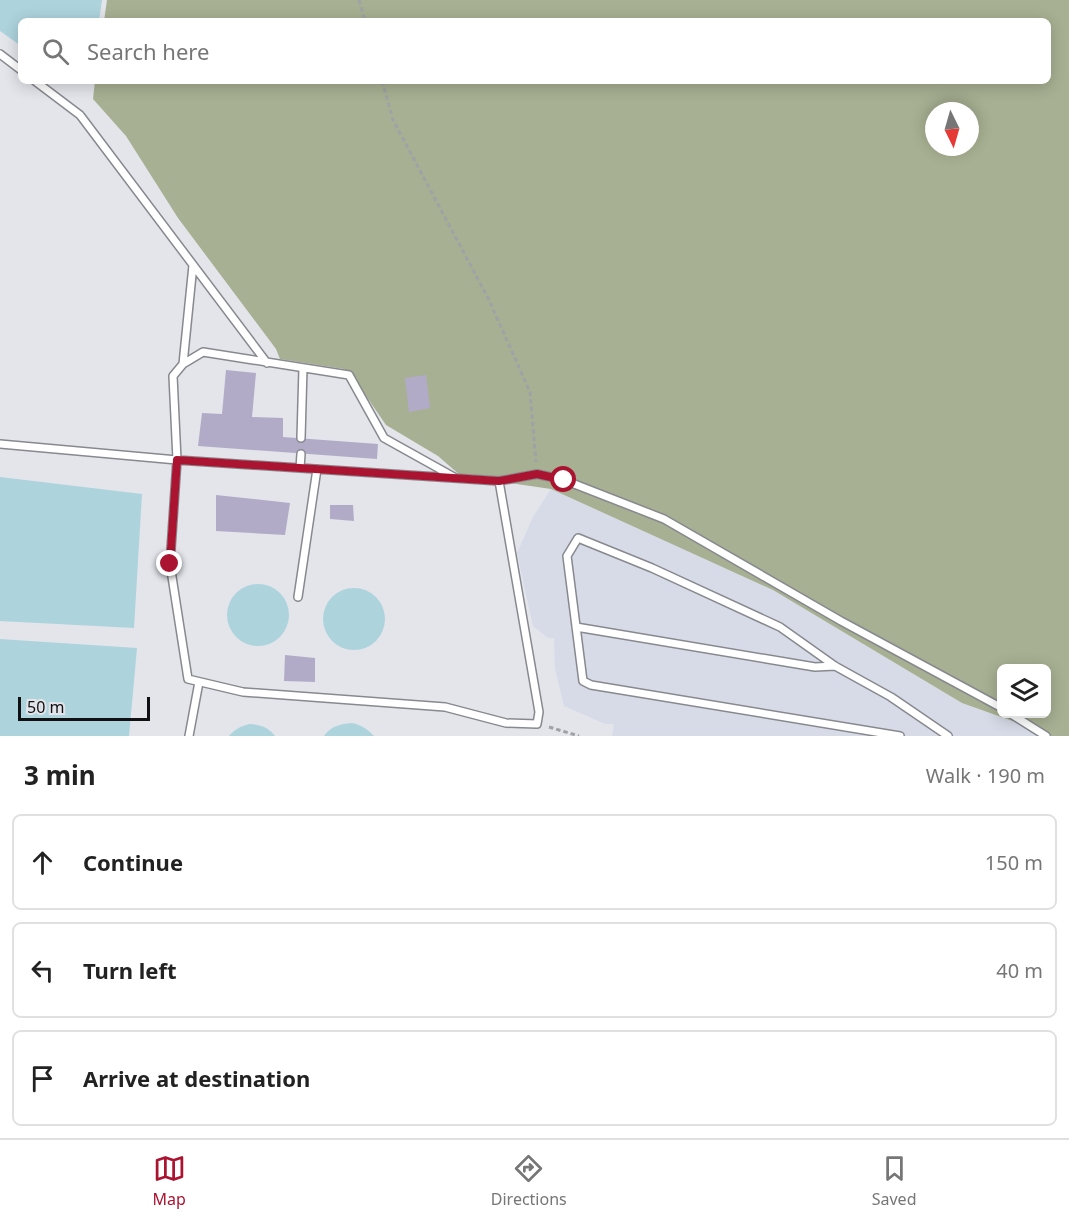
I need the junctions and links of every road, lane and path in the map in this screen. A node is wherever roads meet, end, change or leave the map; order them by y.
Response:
1 (358, 0) edge
2 (364, 18) edge
3 (0, 54) edge
4 (18, 68) edge
5 (39, 84) edge
6 (383, 84) edge
7 (193, 265) junction
8 (267, 363) junction
9 (183, 364) junction
10 (303, 368) junction
11 (301, 438) dead end
12 (0, 444) edge
13 (301, 454) dead end
14 (177, 460) junction
15 (300, 468) junction
16 (317, 469) junction
17 (537, 474) junction
18 (458, 479) junction
19 (499, 481) junction
20 (298, 597) dead end
21 (576, 627) junction
22 (835, 666) junction
23 (200, 682) junction
24 (997, 705) edge
25 (1017, 718) edge
26 (537, 724) junction
27 (189, 736) edge
28 (579, 736) edge
29 (900, 736) edge
30 (948, 736) edge
31 (1046, 736) edge

1 - 2 path
3 - 4 lane
5 - 7 lane
6 - 17 path
7 - 8 lane
7 - 9 lane
8 - 9 lane
8 - 10 lane
9 - 14 lane
10 - 11 lane
10 - 18 lane
12 - 14 lane
13 - 15 lane
14 - 15 lane
14 - 23 lane
15 - 16 lane
16 - 18 lane
16 - 20 lane
17 - 19 lane
17 - 24 lane
18 - 19 lane
19 - 26 lane
21 - 22 lane
21 - 22 lane
21 - 29 lane
22 - 30 lane
23 - 26 lane
23 - 27 lane
25 - 31 lane
26 - 28 path

